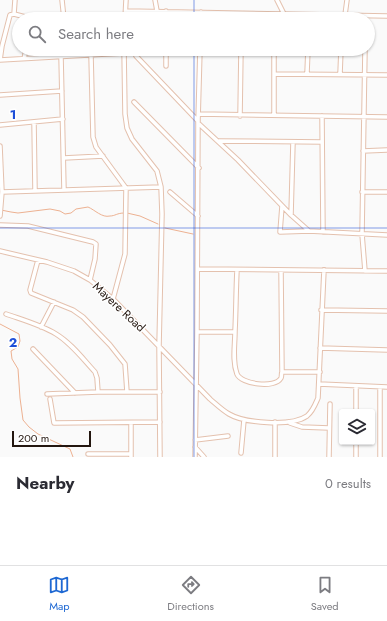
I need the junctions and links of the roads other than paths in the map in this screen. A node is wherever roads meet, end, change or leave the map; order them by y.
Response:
1 (15, 0) edge
2 (62, 0) edge
3 (126, 0) edge
4 (155, 0) edge
5 (277, 0) edge
6 (346, 0) edge
7 (126, 11) joint
8 (157, 11) junction
9 (166, 11) joint
10 (14, 12) edge
11 (63, 12) edge
12 (201, 12) edge
13 (283, 12) edge
14 (344, 12) edge
15 (12, 14) edge
16 (387, 16) edge
17 (375, 17) edge
18 (25, 56) edge
19 (61, 56) joint
20 (91, 56) edge
21 (124, 56) edge
22 (136, 56) dead end
23 (166, 56) edge
24 (200, 56) edge
25 (241, 56) edge
26 (274, 56) edge
27 (308, 56) edge
28 (341, 56) edge
29 (366, 56) edge
30 (50, 57) joint
31 (24, 59) junction
32 (166, 66) dead end
33 (307, 73) junction
34 (274, 74) junction
35 (340, 74) junction
36 (365, 75) junction
37 (387, 75) edge
38 (62, 91) junction
39 (0, 95) edge
40 (134, 102) dead end
41 (199, 114) junction
42 (240, 116) junction
43 (274, 116) junction
44 (322, 116) junction
45 (364, 117) junction
46 (387, 117) edge
47 (63, 119) junction
48 (34, 122) junction
49 (198, 122) junction
50 (0, 125) edge
51 (219, 141) junction
52 (293, 142) junction
53 (322, 142) junction
54 (0, 146) edge
55 (387, 150) edge
56 (364, 151) junction
57 (103, 156) junction
58 (64, 158) junction
59 (199, 168) junction
60 (161, 187) junction
61 (126, 188) junction
62 (35, 190) junction
63 (64, 190) junction
64 (2, 192) junction
65 (170, 192) dead end
66 (362, 192) junction
67 (387, 192) edge
68 (282, 206) junction
69 (0, 210) edge
70 (291, 215) junction
71 (0, 216) edge
72 (198, 216) junction
73 (0, 224) edge
74 (310, 231) junction
75 (323, 232) junction
76 (362, 234) junction
77 (387, 235) edge
78 (0, 251) edge
79 (38, 260) junction
80 (198, 269) junction
81 (237, 270) junction
82 (281, 270) junction
83 (324, 270) junction
84 (365, 271) junction
85 (387, 271) edge
86 (90, 280) junction
87 (113, 299) junction
88 (54, 302) junction
89 (321, 310) junction
90 (387, 311) edge
91 (6, 314) dead end
92 (41, 327) junction
93 (198, 332) junction
94 (235, 332) junction
95 (159, 346) junction
96 (320, 348) junction
97 (33, 350) dead end
98 (387, 350) edge
99 (282, 372) junction
100 (320, 372) junction
101 (319, 384) junction
102 (196, 385) junction
103 (356, 387) junction
104 (380, 387) junction
105 (387, 387) edge
106 (98, 392) junction
107 (127, 392) junction
108 (160, 392) junction
109 (75, 393) junction
110 (47, 394) dead end
111 (50, 399) dead end
112 (330, 404) dead end
113 (356, 409) edge
114 (244, 420) junction
115 (131, 422) junction
116 (160, 422) junction
117 (275, 422) junction
118 (289, 422) junction
119 (329, 428) junction
120 (228, 436) dead end
121 (195, 440) junction
122 (356, 445) edge
123 (195, 447) junction
124 (240, 453) dead end
125 (88, 454) dead end
126 (131, 456) edge
127 (160, 457) edge
128 (195, 457) edge
129 (204, 457) edge
130 (274, 457) edge
131 (329, 457) edge
132 (356, 457) edge
133 (380, 457) edge

1 - 10 street
2 - 11 street
3 - 7 street
4 - 8 street
5 - 13 street
6 - 14 street
7 - 8 street
8 - 9 street
9 - 12 street
15 - 31 street
16 - 17 street
18 - 31 street
19 - 30 street
19 - 38 street
20 - 57 street
21 - 60 street
22 - 49 street
23 - 32 street
24 - 41 street
25 - 42 street
26 - 34 street
27 - 33 street
28 - 35 street
29 - 36 street
30 - 31 street
33 - 34 street
33 - 35 street
34 - 43 street
35 - 36 street
36 - 37 street
36 - 45 street
38 - 39 street
38 - 47 street
40 - 59 street
41 - 42 street
41 - 49 street
42 - 43 street
43 - 44 street
44 - 45 street
44 - 53 street
45 - 46 street
45 - 56 street
47 - 48 street
47 - 58 street
48 - 50 street
48 - 62 street
49 - 51 street
49 - 59 street
51 - 52 street
51 - 68 street
52 - 53 street
52 - 70 street
53 - 75 street
54 - 64 street
55 - 56 street
56 - 66 street
57 - 58 street
57 - 61 street
58 - 63 street
59 - 72 street
60 - 61 street
60 - 95 street
61 - 63 street
61 - 87 street
62 - 63 street
62 - 64 street
64 - 69 street
65 - 72 street
66 - 67 street
66 - 76 street
68 - 70 street
68 - 74 street
69 - 71 street
70 - 74 street
72 - 80 street
73 - 86 street
74 - 75 street
75 - 76 street
76 - 77 street
76 - 84 street
78 - 79 street, Mayere Road
79 - 86 street, Mayere Road
79 - 88 street
80 - 81 street
80 - 93 street
81 - 82 street
81 - 94 street
82 - 83 street
82 - 99 street
83 - 84 street
83 - 89 street
84 - 85 street
86 - 87 street, Mayere Road
87 - 95 street, Mayere Road
88 - 92 street
88 - 107 street
89 - 90 street
89 - 96 street
91 - 92 street
92 - 106 street
93 - 94 street
93 - 102 street
94 - 99 street
95 - 102 street, Mayere Road
95 - 108 street
96 - 98 street
96 - 100 street
97 - 109 street
99 - 100 street
100 - 101 street
101 - 103 street
101 - 118 street
102 - 114 street, Mayere Road
102 - 121 street
103 - 104 street
103 - 113 street
104 - 105 street
104 - 133 street
106 - 107 street
106 - 109 street
107 - 108 street
108 - 116 street
109 - 110 street
111 - 115 street
112 - 119 street
114 - 117 street
114 - 124 street
115 - 116 street
115 - 126 street
116 - 127 street
117 - 118 street
117 - 130 street
118 - 119 street
119 - 131 street
120 - 121 street
121 - 123 street
122 - 132 street
123 - 128 street
123 - 129 street
125 - 126 street

